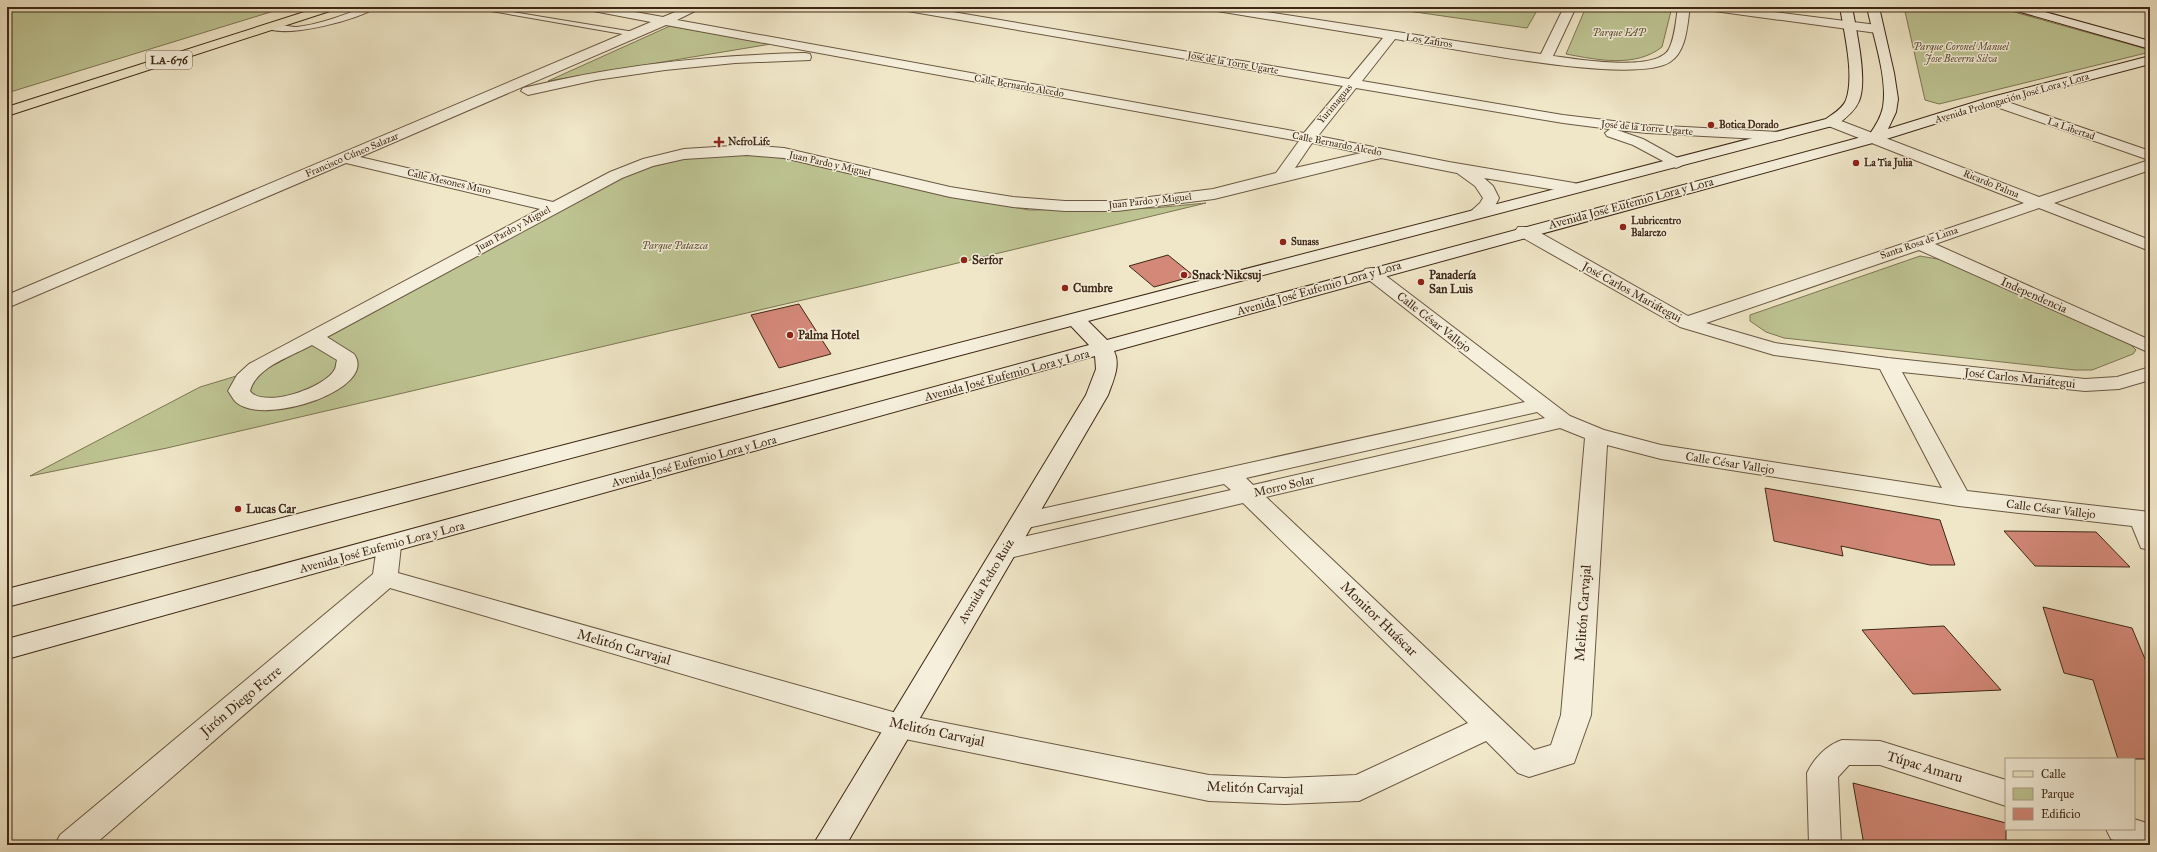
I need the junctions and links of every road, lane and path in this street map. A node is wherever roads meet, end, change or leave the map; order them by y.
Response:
1 (306, 7) edge
2 (332, 7) edge
3 (373, 7) edge
4 (471, 7) edge
5 (588, 7) edge
6 (697, 7) edge
7 (902, 7) edge
8 (1217, 7) edge
9 (1570, 7) edge
10 (1684, 7) edge
11 (1707, 7) edge
12 (1873, 7) edge
13 (2014, 7) edge
14 (1847, 16) edge
15 (664, 21) junction
16 (270, 27) junction
17 (1877, 29) junction
18 (634, 34) junction
19 (1392, 35) junction
20 (2150, 45) edge
21 (1545, 59) junction
22 (873, 60) junction
23 (2150, 60) edge
24 (1353, 83) junction
25 (1993, 101) junction
26 (7, 102) edge
27 (455, 110) junction
28 (7, 112) edge
29 (1563, 119) junction
30 (1831, 122) junction
31 (1779, 136) junction
32 (1308, 138) junction
33 (1875, 138) junction
34 (1382, 153) junction
35 (2150, 156) edge
36 (345, 158) junction
37 (1676, 163) junction
38 (2150, 165) edge
39 (1449, 167) junction
40 (1282, 176) junction
41 (1574, 188) junction
42 (2038, 202) junction
43 (553, 207) junction
44 (1477, 214) junction
45 (1524, 231) junction
46 (1918, 244) junction
47 (2150, 246) edge
48 (1371, 273) junction
49 (7, 302) edge
50 (1075, 319) junction
51 (1687, 322) junction
52 (314, 338) junction
53 (2150, 347) edge
54 (1103, 349) junction
55 (1888, 364) junction
56 (2150, 373) edge
57 (1542, 405) junction
58 (1562, 421) junction
59 (1596, 435) junction
60 (1229, 475) junction
61 (1249, 494) junction
62 (1959, 498) junction
63 (2146, 520) edge
64 (1023, 521) junction
65 (2150, 542) edge
66 (389, 546) junction
67 (1005, 550) junction
68 (385, 578) junction
69 (7, 598) edge
70 (7, 649) edge
71 (900, 726) junction
72 (1490, 726) junction
73 (1529, 764) joint
74 (2005, 793) edge
75 (2125, 830) edge
76 (2150, 838) edge
77 (71, 845) edge
78 (829, 845) edge
79 (1824, 845) edge

1 - 26 main road, LA-676
2 - 16 main road, LA-676
3 - 16 lane
4 - 18 lane
5 - 15 street, Calle Bernardo Alcedo
6 - 15 street, Francisco Cúneo Salazar
7 - 24 street, José de la Torre Ugarte
8 - 19 street, Los Zafiros
9 - 21 street
10 - 21 street, Los Zafiros
11 - 14 street
12 - 17 street
13 - 20 street
14 - 17 street
14 - 30 street
15 - 18 street, Francisco Cúneo Salazar
15 - 22 street, Calle Bernardo Alcedo
16 - 28 main road, LA-676
17 - 33 street
18 - 27 street, Francisco Cúneo Salazar
19 - 21 street, Los Zafiros
19 - 24 street, Yurimaguas
22 - 27 street
22 - 32 street, Calle Bernardo Alcedo
23 - 25 street, Avenida Prolongación José Lora y Lora
24 - 29 street, José de la Torre Ugarte
24 - 32 street, Yurimaguas
25 - 33 street, Avenida Prolongación José Lora y Lora
25 - 35 street, La Libertad
27 - 36 street, Francisco Cúneo Salazar
29 - 31 street, José de la Torre Ugarte
29 - 37 street, José de la Torre Ugarte
30 - 31 street
30 - 33 street, Ricardo Palma
31 - 37 street
32 - 34 street, Calle Bernardo Alcedo
32 - 40 street, Yurimaguas
33 - 42 street, Ricardo Palma
33 - 45 street, Avenida José Eufemio Lora y Lora
34 - 39 street, Calle Bernardo Alcedo
34 - 40 street, Juan Pardo y Miguel
36 - 43 street, Calle Mesones Muro
36 - 49 street, Francisco Cúneo Salazar
37 - 41 street
38 - 42 street, Santa Rosa de Lima
39 - 41 street, Calle Bernardo Alcedo
39 - 44 street, Calle Bernardo Alcedo
40 - 43 street, Juan Pardo y Miguel
41 - 44 street
42 - 46 street, Santa Rosa de Lima
42 - 47 street, Ricardo Palma
43 - 52 street, Juan Pardo y Miguel
44 - 50 street
45 - 48 street, Avenida José Eufemio Lora y Lora
45 - 51 street, José Carlos Mariátegui
46 - 51 street, Santa Rosa de Lima
46 - 53 street, Independencia
48 - 54 street, Avenida José Eufemio Lora y Lora
48 - 57 street, Calle César Vallejo
50 - 54 street, Avenida Pedro Ruiz
50 - 69 street
51 - 55 street, José Carlos Mariátegui
52 - 52 street, Juan Pardo y Miguel
54 - 64 street, Avenida Pedro Ruiz
54 - 66 street, Avenida José Eufemio Lora y Lora
55 - 56 street, José Carlos Mariátegui
55 - 62 street
57 - 58 street, Calle César Vallejo
57 - 60 street, Morro Solar
58 - 59 street, Calle César Vallejo
58 - 61 street, Morro Solar
59 - 62 street, Calle César Vallejo
59 - 73 street, Melitón Carvajal
60 - 61 street, Monitor Huáscar
60 - 64 street, Morro Solar
61 - 67 street, Morro Solar
61 - 72 street, Monitor Huáscar
62 - 63 street, Calle César Vallejo
63 - 65 street
64 - 67 street, Avenida Pedro Ruiz
66 - 68 street
66 - 70 street, Avenida José Eufemio Lora y Lora
67 - 71 street, Avenida Pedro Ruiz
68 - 71 street, Melitón Carvajal
68 - 77 street, Jirón Diego Ferre
71 - 72 street, Melitón Carvajal
71 - 78 street, Avenida Pedro Ruiz
72 - 73 street, Monitor Huáscar
74 - 79 street, Túpac Amaru
75 - 76 street

